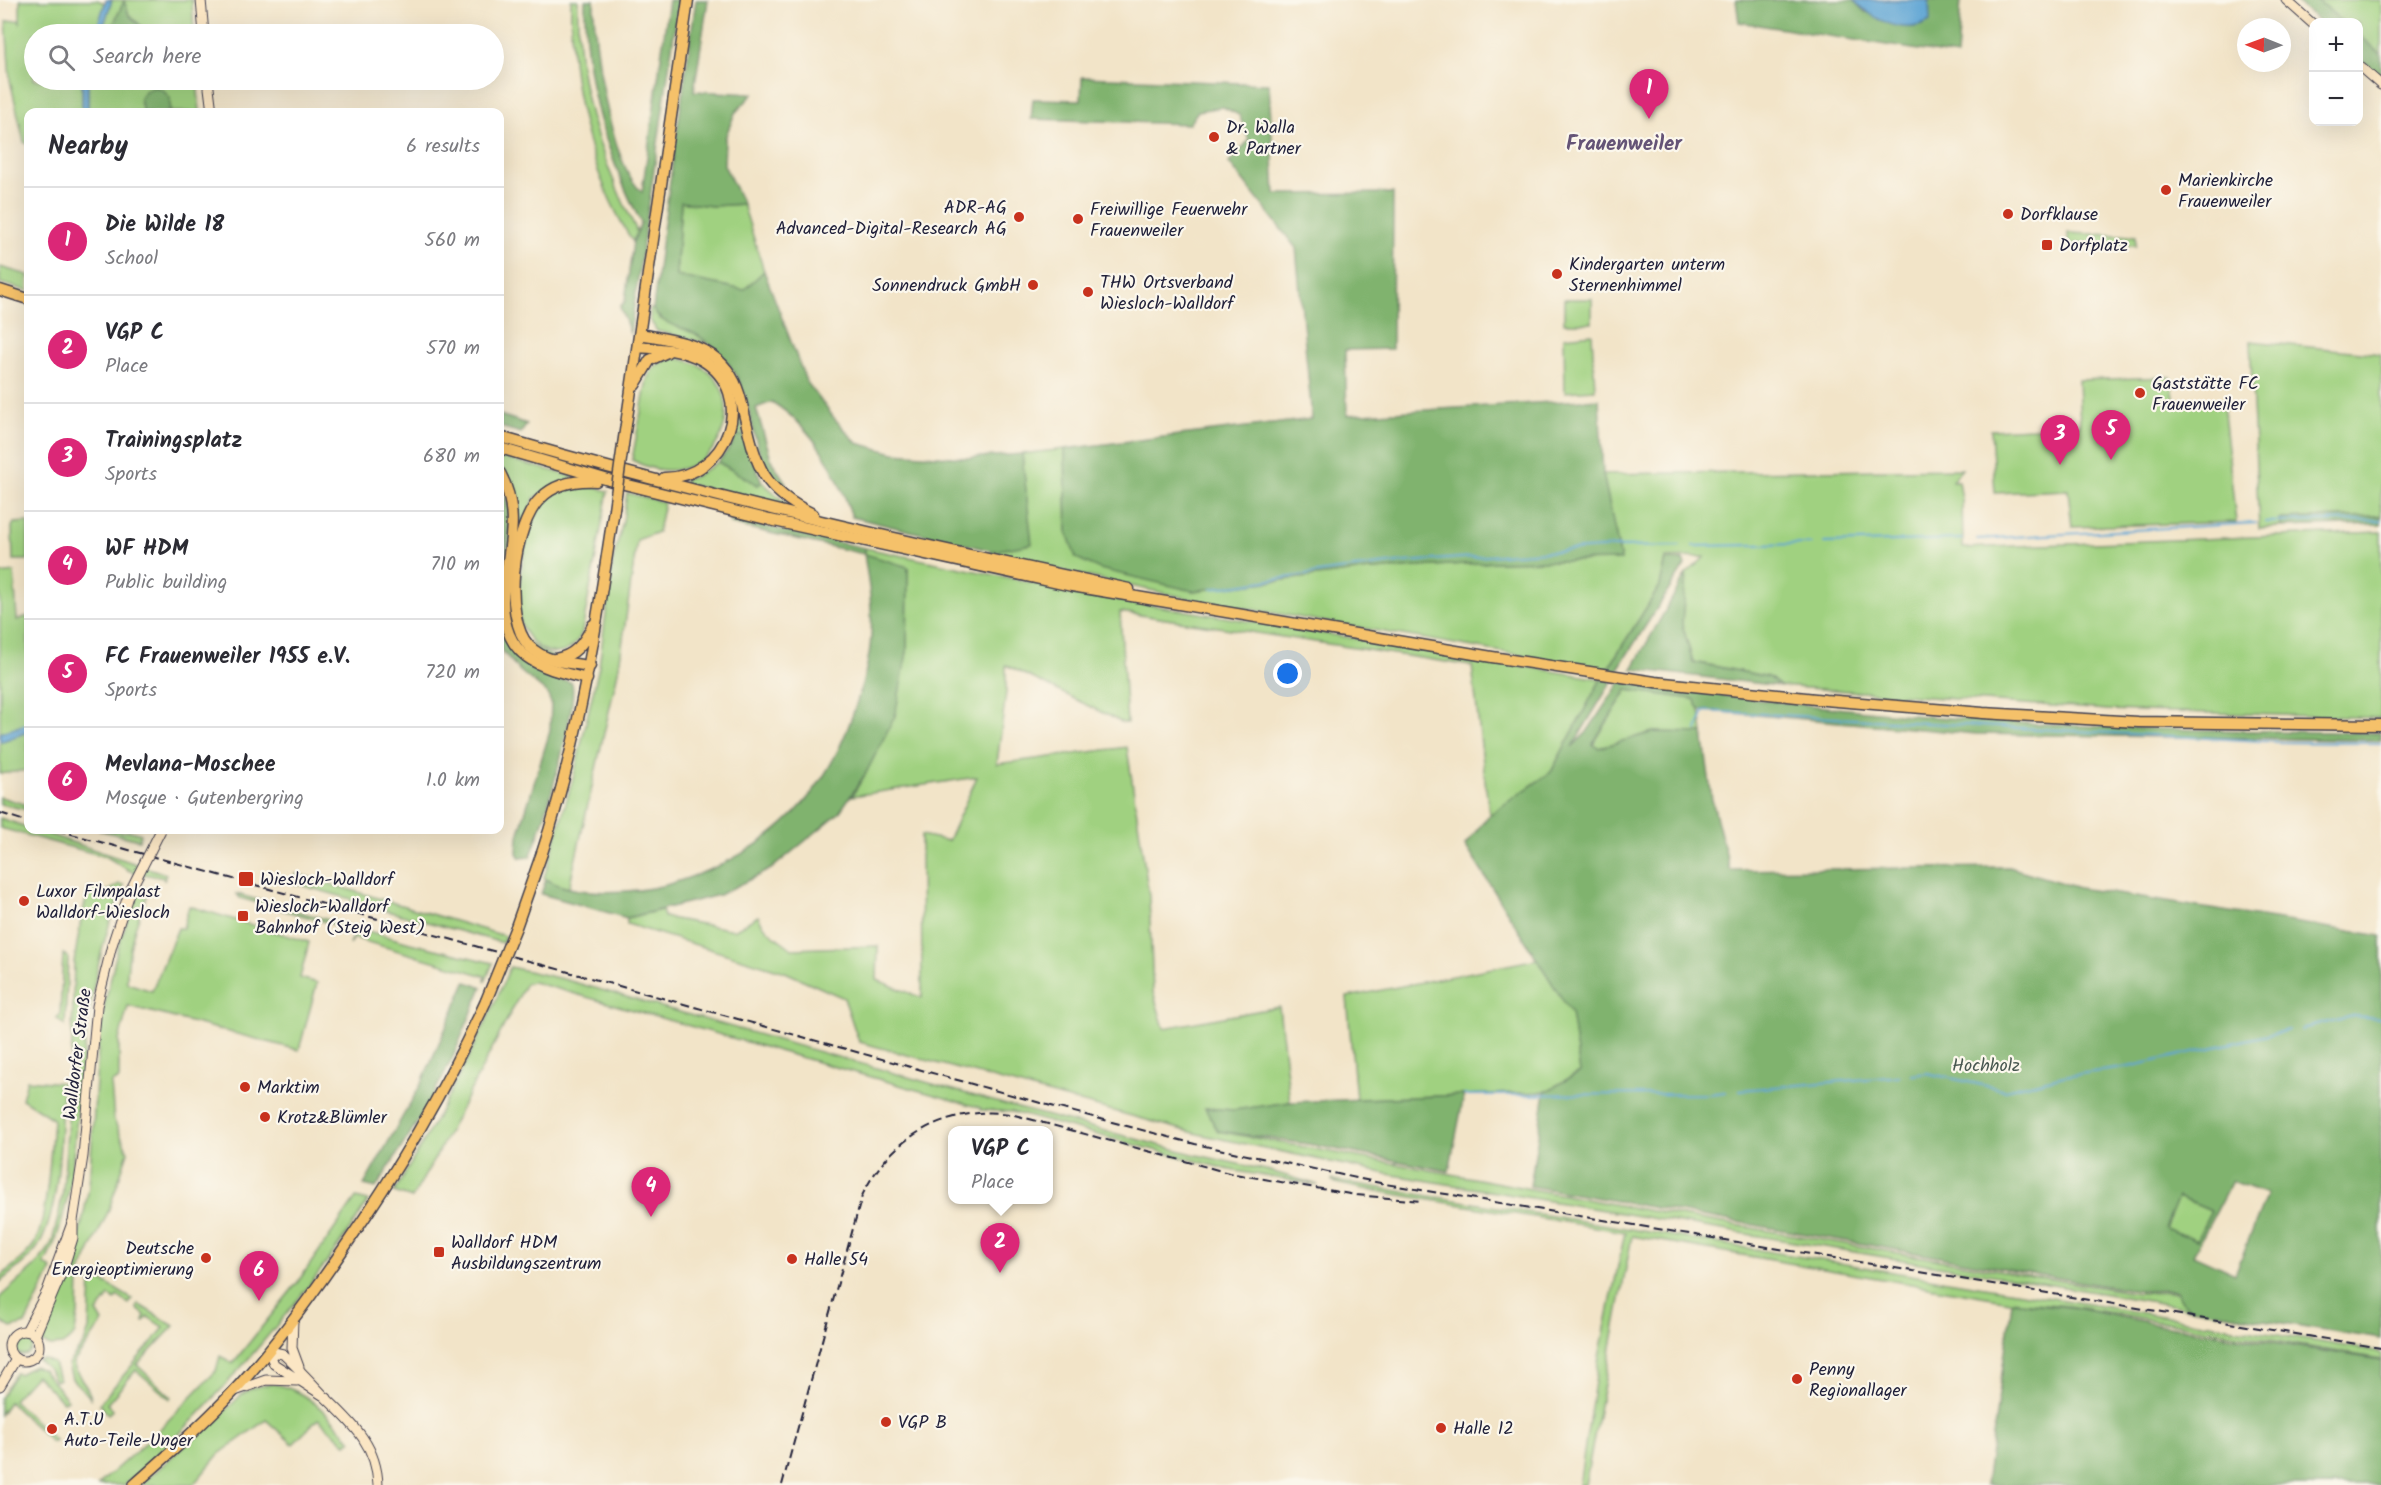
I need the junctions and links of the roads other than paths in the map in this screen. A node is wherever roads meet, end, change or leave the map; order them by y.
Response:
1 (201, 0) edge
2 (688, 0) edge
3 (2286, 0) edge
4 (2309, 21) edge
5 (203, 24) edge
6 (2363, 69) edge
7 (2381, 85) edge
8 (209, 90) edge
9 (212, 108) edge
10 (0, 290) edge
11 (24, 298) edge
12 (640, 334) junction
13 (638, 347) junction
14 (672, 351) junction
15 (632, 390) junction
16 (504, 438) edge
17 (504, 449) edge
18 (646, 477) junction
19 (504, 481) edge
20 (612, 481) junction
21 (836, 524) junction
22 (504, 592) edge
23 (598, 615) junction
24 (504, 616) edge
25 (1326, 628) junction
26 (553, 660) junction
27 (590, 666) junction
28 (587, 679) junction
29 (2381, 726) edge
30 (159, 834) edge
31 (293, 1319) junction
32 (31, 1334) junction
33 (269, 1351) junction
34 (16, 1359) junction
35 (300, 1376) junction
36 (0, 1386) edge
37 (233, 1392) junction
38 (134, 1485) edge
39 (378, 1485) edge

1 - 5 street
2 - 12 main road
3 - 4 street
6 - 7 street
8 - 9 street
10 - 11 main road
12 - 13 main road
12 - 21 main road
13 - 14 main road
13 - 15 main road
14 - 15 main road
14 - 18 main road
15 - 23 main road, bridge
16 - 18 main road
17 - 20 main road
18 - 21 main road
19 - 22 main road
20 - 25 main road
20 - 26 main road
21 - 25 main road
23 - 26 main road
23 - 27 main road
24 - 28 main road
25 - 29 main road
26 - 27 main road
27 - 28 main road
28 - 31 main road, bridge
30 - 32 street, Walldorfer Straße, bridge
31 - 33 main road
31 - 35 street
32 - 34 street
32 - 34 street
33 - 35 street
33 - 37 main road
34 - 36 street
35 - 37 street
35 - 39 street
37 - 38 main road

